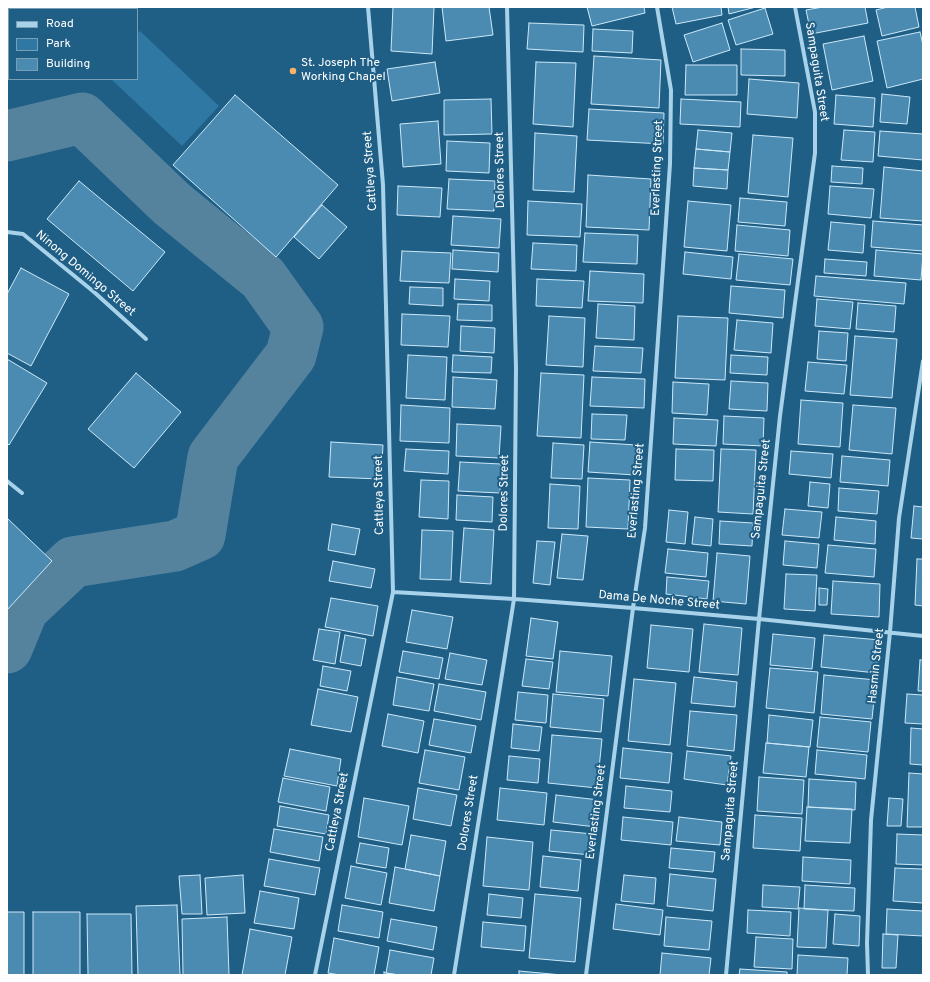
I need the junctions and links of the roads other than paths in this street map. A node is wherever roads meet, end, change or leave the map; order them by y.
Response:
1 (109, 7) edge
2 (368, 7) edge
3 (507, 7) edge
4 (657, 7) edge
5 (795, 7) edge
6 (96, 8) edge
7 (7, 232) edge
8 (146, 339) dead end
9 (923, 361) edge
10 (7, 481) edge
11 (22, 493) dead end
12 (393, 592) junction
13 (514, 599) junction
14 (633, 608) junction
15 (759, 619) junction
16 (890, 632) junction
17 (923, 636) edge
18 (315, 975) edge
19 (454, 975) edge
20 (586, 975) edge
21 (726, 975) edge
22 (868, 975) edge

1 - 6 street
2 - 12 street, Cattleya Street
3 - 13 street, Dolores Street
4 - 14 street, Everlasting Street
5 - 15 street, Sampaguita Street
7 - 8 street, Ninong Domingo Street
9 - 16 street, Hasmin Street
10 - 11 street
12 - 13 street, Dama De Noche Street
12 - 18 street, Cattleya Street
13 - 14 street, Dama De Noche Street
13 - 19 street, Dolores Street
14 - 15 street, Dama De Noche Street
14 - 20 street, Everlasting Street
15 - 16 street, Dama De Noche Street
15 - 21 street, Sampaguita Street
16 - 17 street, Dama De Noche Street
16 - 22 street, Hasmin Street

